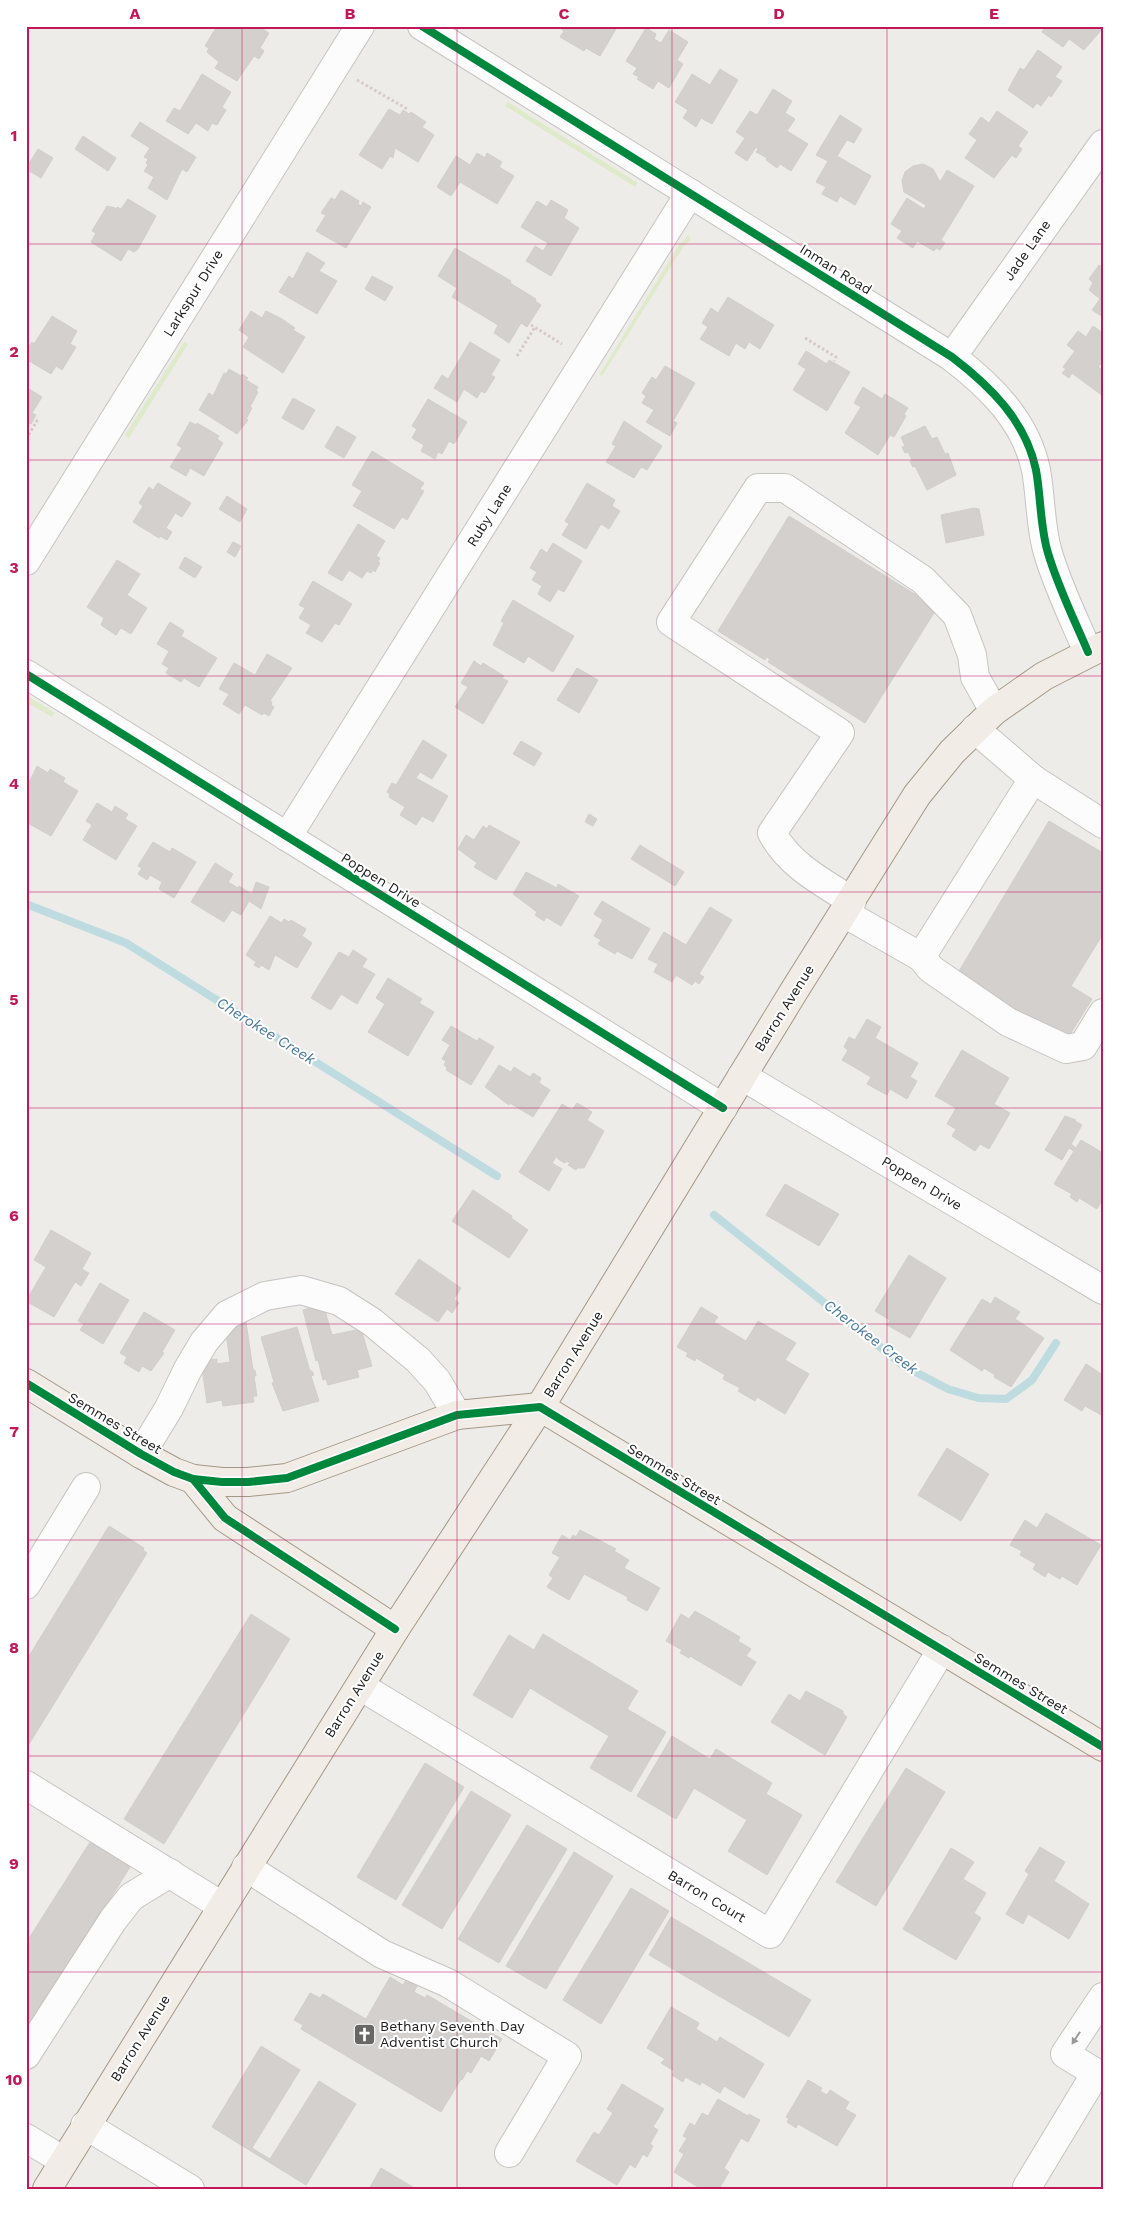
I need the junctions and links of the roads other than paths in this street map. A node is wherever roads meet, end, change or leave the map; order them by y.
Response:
1 (360, 26) edge
2 (422, 26) edge
3 (1103, 144) edge
4 (690, 193) junction
5 (952, 357) junction
6 (26, 561) edge
7 (1096, 649) edge
8 (26, 674) edge
9 (985, 720) junction
10 (1033, 779) junction
11 (1103, 824) edge
12 (287, 836) junction
13 (848, 907) junction
14 (921, 957) junction
15 (1103, 1013) edge
16 (742, 1076) junction
17 (723, 1108) junction
18 (1103, 1290) edge
19 (26, 1383) edge
20 (540, 1407) junction
21 (457, 1415) junction
22 (141, 1454) junction
23 (193, 1479) junction
24 (86, 1487) dead end
25 (26, 1585) edge
26 (395, 1629) junction
27 (942, 1649) junction
28 (360, 1686) junction
29 (1103, 1747) edge
30 (26, 1785) edge
31 (246, 1867) junction
32 (170, 1873) junction
33 (222, 1906) junction
34 (1103, 1997) edge
35 (26, 2055) edge
36 (85, 2125) junction
37 (26, 2138) edge
38 (509, 2153) dead end
39 (64, 2160) junction
40 (1028, 2188) edge
41 (47, 2189) edge
42 (190, 2189) edge

1 - 6 street, Larkspur Drive
2 - 4 street, Inman Road
3 - 5 street, Jade Lane
4 - 5 street, Inman Road
4 - 12 street, Ruby Lane
5 - 7 street, Inman Road
7 - 9 main road, Barron Avenue
8 - 12 street, Poppen Drive
9 - 10 street
9 - 13 main road, Barron Avenue
9 - 13 street
10 - 11 street
10 - 14 street
12 - 17 street, Poppen Drive
13 - 14 street
13 - 16 main road, Barron Avenue
14 - 15 street
16 - 17 main road, Barron Avenue
16 - 18 street, Poppen Drive
17 - 20 main road, Barron Avenue
19 - 22 main road, Semmes Street
20 - 21 main road, Semmes Street
20 - 26 main road, Barron Avenue
20 - 27 main road, Semmes Street
21 - 22 street
21 - 23 main road, Semmes Street
22 - 23 main road, Semmes Street
23 - 26 main road, Semmes Street
24 - 25 street
26 - 28 main road, Barron Avenue
27 - 28 street, Barron Court
27 - 29 main road, Semmes Street
28 - 31 main road, Barron Avenue
30 - 32 street
31 - 33 main road, Barron Avenue
31 - 38 street
32 - 33 street
32 - 35 street
33 - 36 main road, Barron Avenue
34 -> 40 street
36 - 39 main road, Barron Avenue
36 - 42 street
37 - 39 street
39 - 41 main road, Barron Avenue

